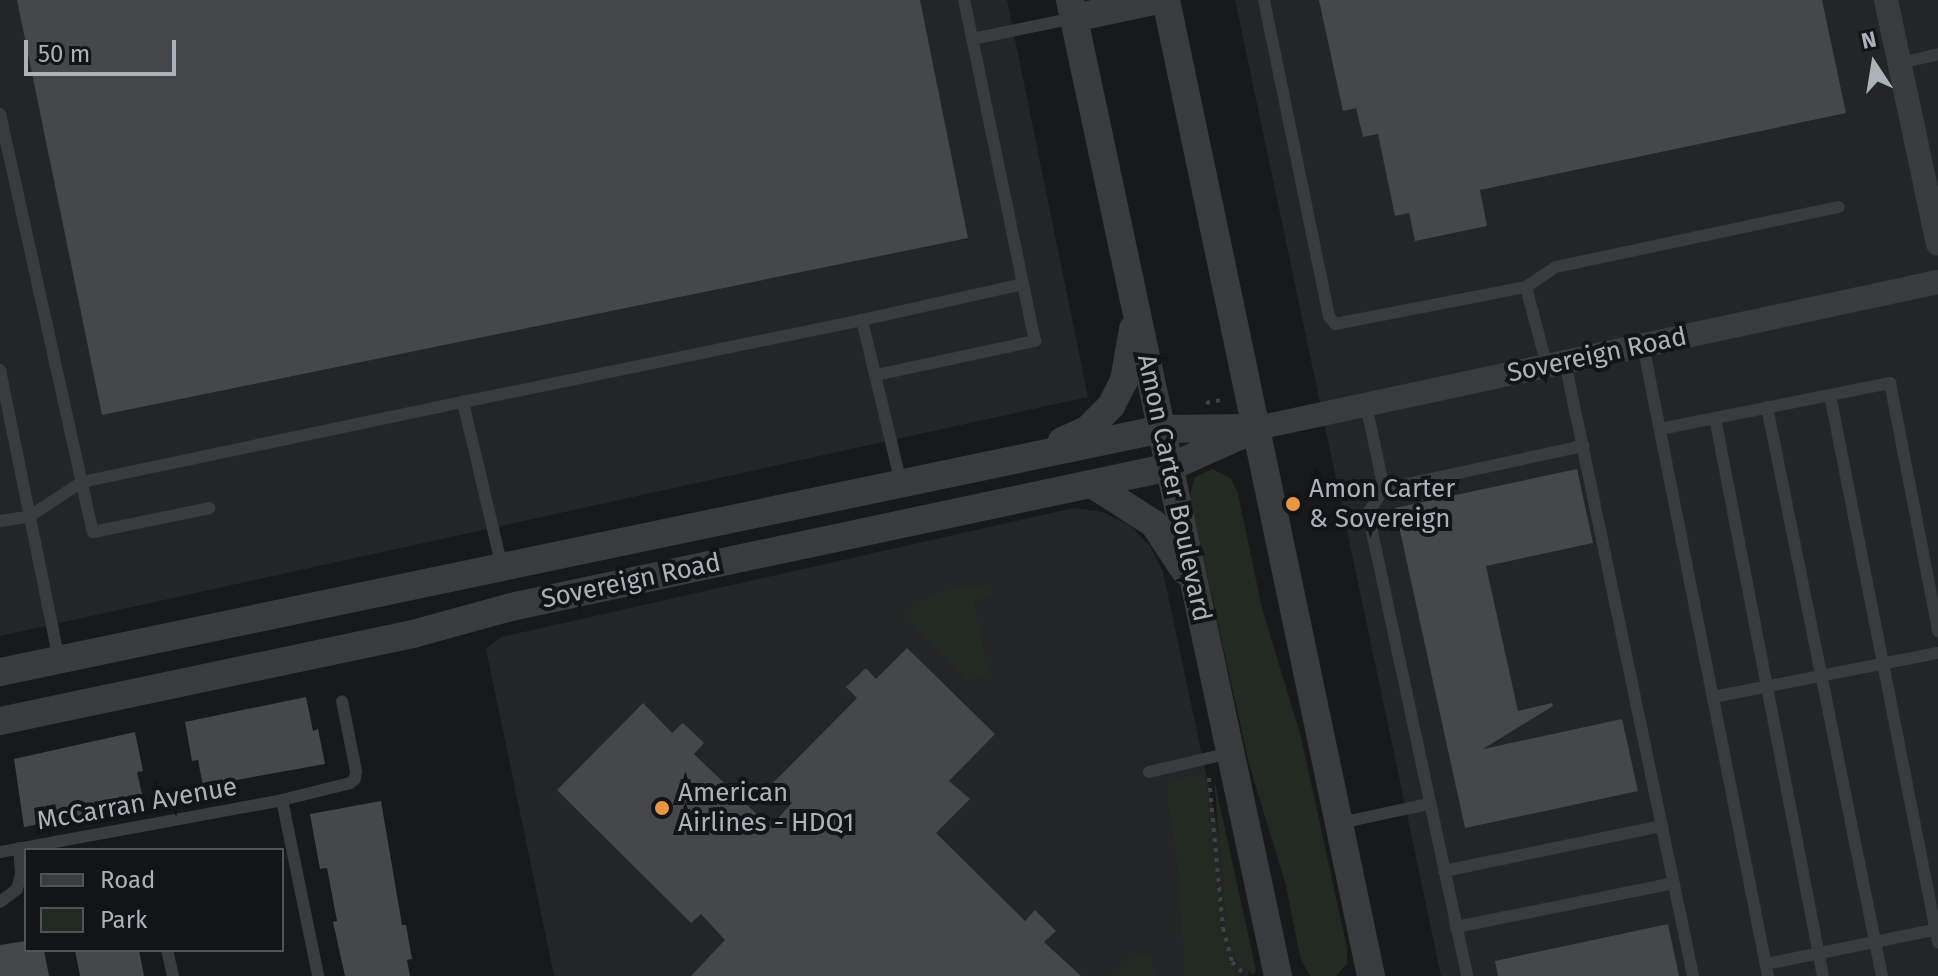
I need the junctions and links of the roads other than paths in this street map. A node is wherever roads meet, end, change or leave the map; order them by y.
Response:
1 (964, 0) edge
2 (1158, 0) edge
3 (1166, 0) edge
4 (1264, 0) edge
5 (1886, 0) edge
6 (1072, 9) edge
7 (972, 39) junction
8 (1938, 54) edge
9 (1900, 63) junction
10 (0, 114) edge
11 (1839, 207) dead end
12 (1938, 244) edge
13 (1938, 282) edge
14 (1023, 284) junction
15 (1526, 287) junction
16 (1134, 300) junction
17 (862, 320) junction
18 (1643, 345) junction
19 (1556, 364) junction
20 (0, 370) edge
21 (876, 375) junction
22 (1830, 395) junction
23 (463, 402) junction
24 (1366, 405) junction
25 (1767, 407) junction
26 (1715, 418) junction
27 (1257, 428) junction
28 (1162, 429) junction
29 (1660, 429) junction
30 (1583, 446) junction
31 (984, 466) junction
32 (1170, 467) junction
33 (82, 482) junction
34 (901, 483) junction
35 (1092, 484) junction
36 (1384, 489) junction
37 (210, 508) dead end
38 (30, 516) junction
39 (0, 521) edge
40 (502, 568) junction
41 (1197, 593) junction
42 (1938, 631) edge
43 (1938, 653) edge
44 (59, 660) junction
45 (1883, 664) junction
46 (0, 672) edge
47 (1822, 676) junction
48 (1767, 686) junction
49 (1713, 697) junction
50 (342, 701) dead end
51 (0, 721) edge
52 (1230, 753) junction
53 (1149, 772) dead end
54 (282, 800) junction
55 (1429, 804) junction
56 (1340, 823) junction
57 (1662, 826) junction
58 (19, 848) junction
59 (0, 852) edge
60 (1444, 871) junction
61 (297, 873) junction
62 (284, 876) edge
63 (1674, 883) junction
64 (0, 902) edge
65 (1456, 927) junction
66 (1937, 934) edge
67 (1875, 942) junction
68 (167, 952) edge
69 (1819, 953) junction
70 (1767, 970) edge
71 (1464, 975) edge
72 (173, 976) edge
73 (318, 976) edge
74 (1278, 976) edge
75 (1371, 976) edge
76 (1693, 976) edge
77 (1823, 976) edge
78 (1882, 976) edge

1 - 7 lane
2 - 6 street
3 - 27 street
4 - 15 lane
5 - 9 street
6 - 7 lane
6 - 16 street, Amon Carter Boulevard
7 - 14 lane
8 - 9 lane
9 - 12 street
10 - 33 lane
11 - 15 lane
13 - 18 street, Sovereign Road
14 - 17 lane
14 - 21 lane
15 - 19 lane
16 - 28 street, Amon Carter Boulevard
16 - 31 street
17 - 21 lane
17 - 23 lane
18 - 19 street, Sovereign Road
18 - 29 lane
19 - 24 street, Sovereign Road
19 - 30 lane
20 - 38 lane
21 - 34 lane
22 - 25 lane
22 - 42 lane
22 - 45 lane
23 - 33 lane
23 - 40 lane
24 - 27 street, Sovereign Road
24 - 36 lane
25 - 26 lane
25 - 47 lane
26 - 29 lane
26 - 48 lane
27 - 28 street, Sovereign Road
27 - 32 street, Sovereign Road
27 - 56 street
28 - 31 street, Sovereign Road
28 - 32 street, Amon Carter Boulevard
29 - 49 lane
30 - 36 lane
30 - 57 lane
31 - 34 street, Sovereign Road
32 - 35 street, Sovereign Road
32 - 41 street, Amon Carter Boulevard
33 - 37 lane
33 - 38 lane
34 - 40 street, Sovereign Road
35 - 41 street
35 - 51 street, Sovereign Road
36 - 55 lane
38 - 39 lane
38 - 44 lane
40 - 44 street, Sovereign Road
41 - 52 street, Amon Carter Boulevard
43 - 45 lane
44 - 46 street, Sovereign Road
45 - 47 lane
45 - 66 lane
47 - 48 lane
47 - 67 lane
48 - 49 lane
48 - 69 lane
49 - 70 lane
50 - 54 lane, McCarran Avenue
52 - 53 lane
52 - 74 street, Amon Carter Boulevard
54 - 58 lane, McCarran Avenue
54 - 61 lane
55 - 56 lane
55 - 60 lane
56 - 75 street
57 - 60 lane
57 - 63 lane
58 - 59 lane, McCarran Avenue
58 - 64 lane
60 - 65 lane
61 - 62 lane
61 - 73 lane
63 - 65 lane
63 - 76 lane
65 - 71 lane
66 - 67 lane
67 - 69 lane
67 - 78 lane
68 - 72 lane
69 - 70 lane
69 - 77 lane

